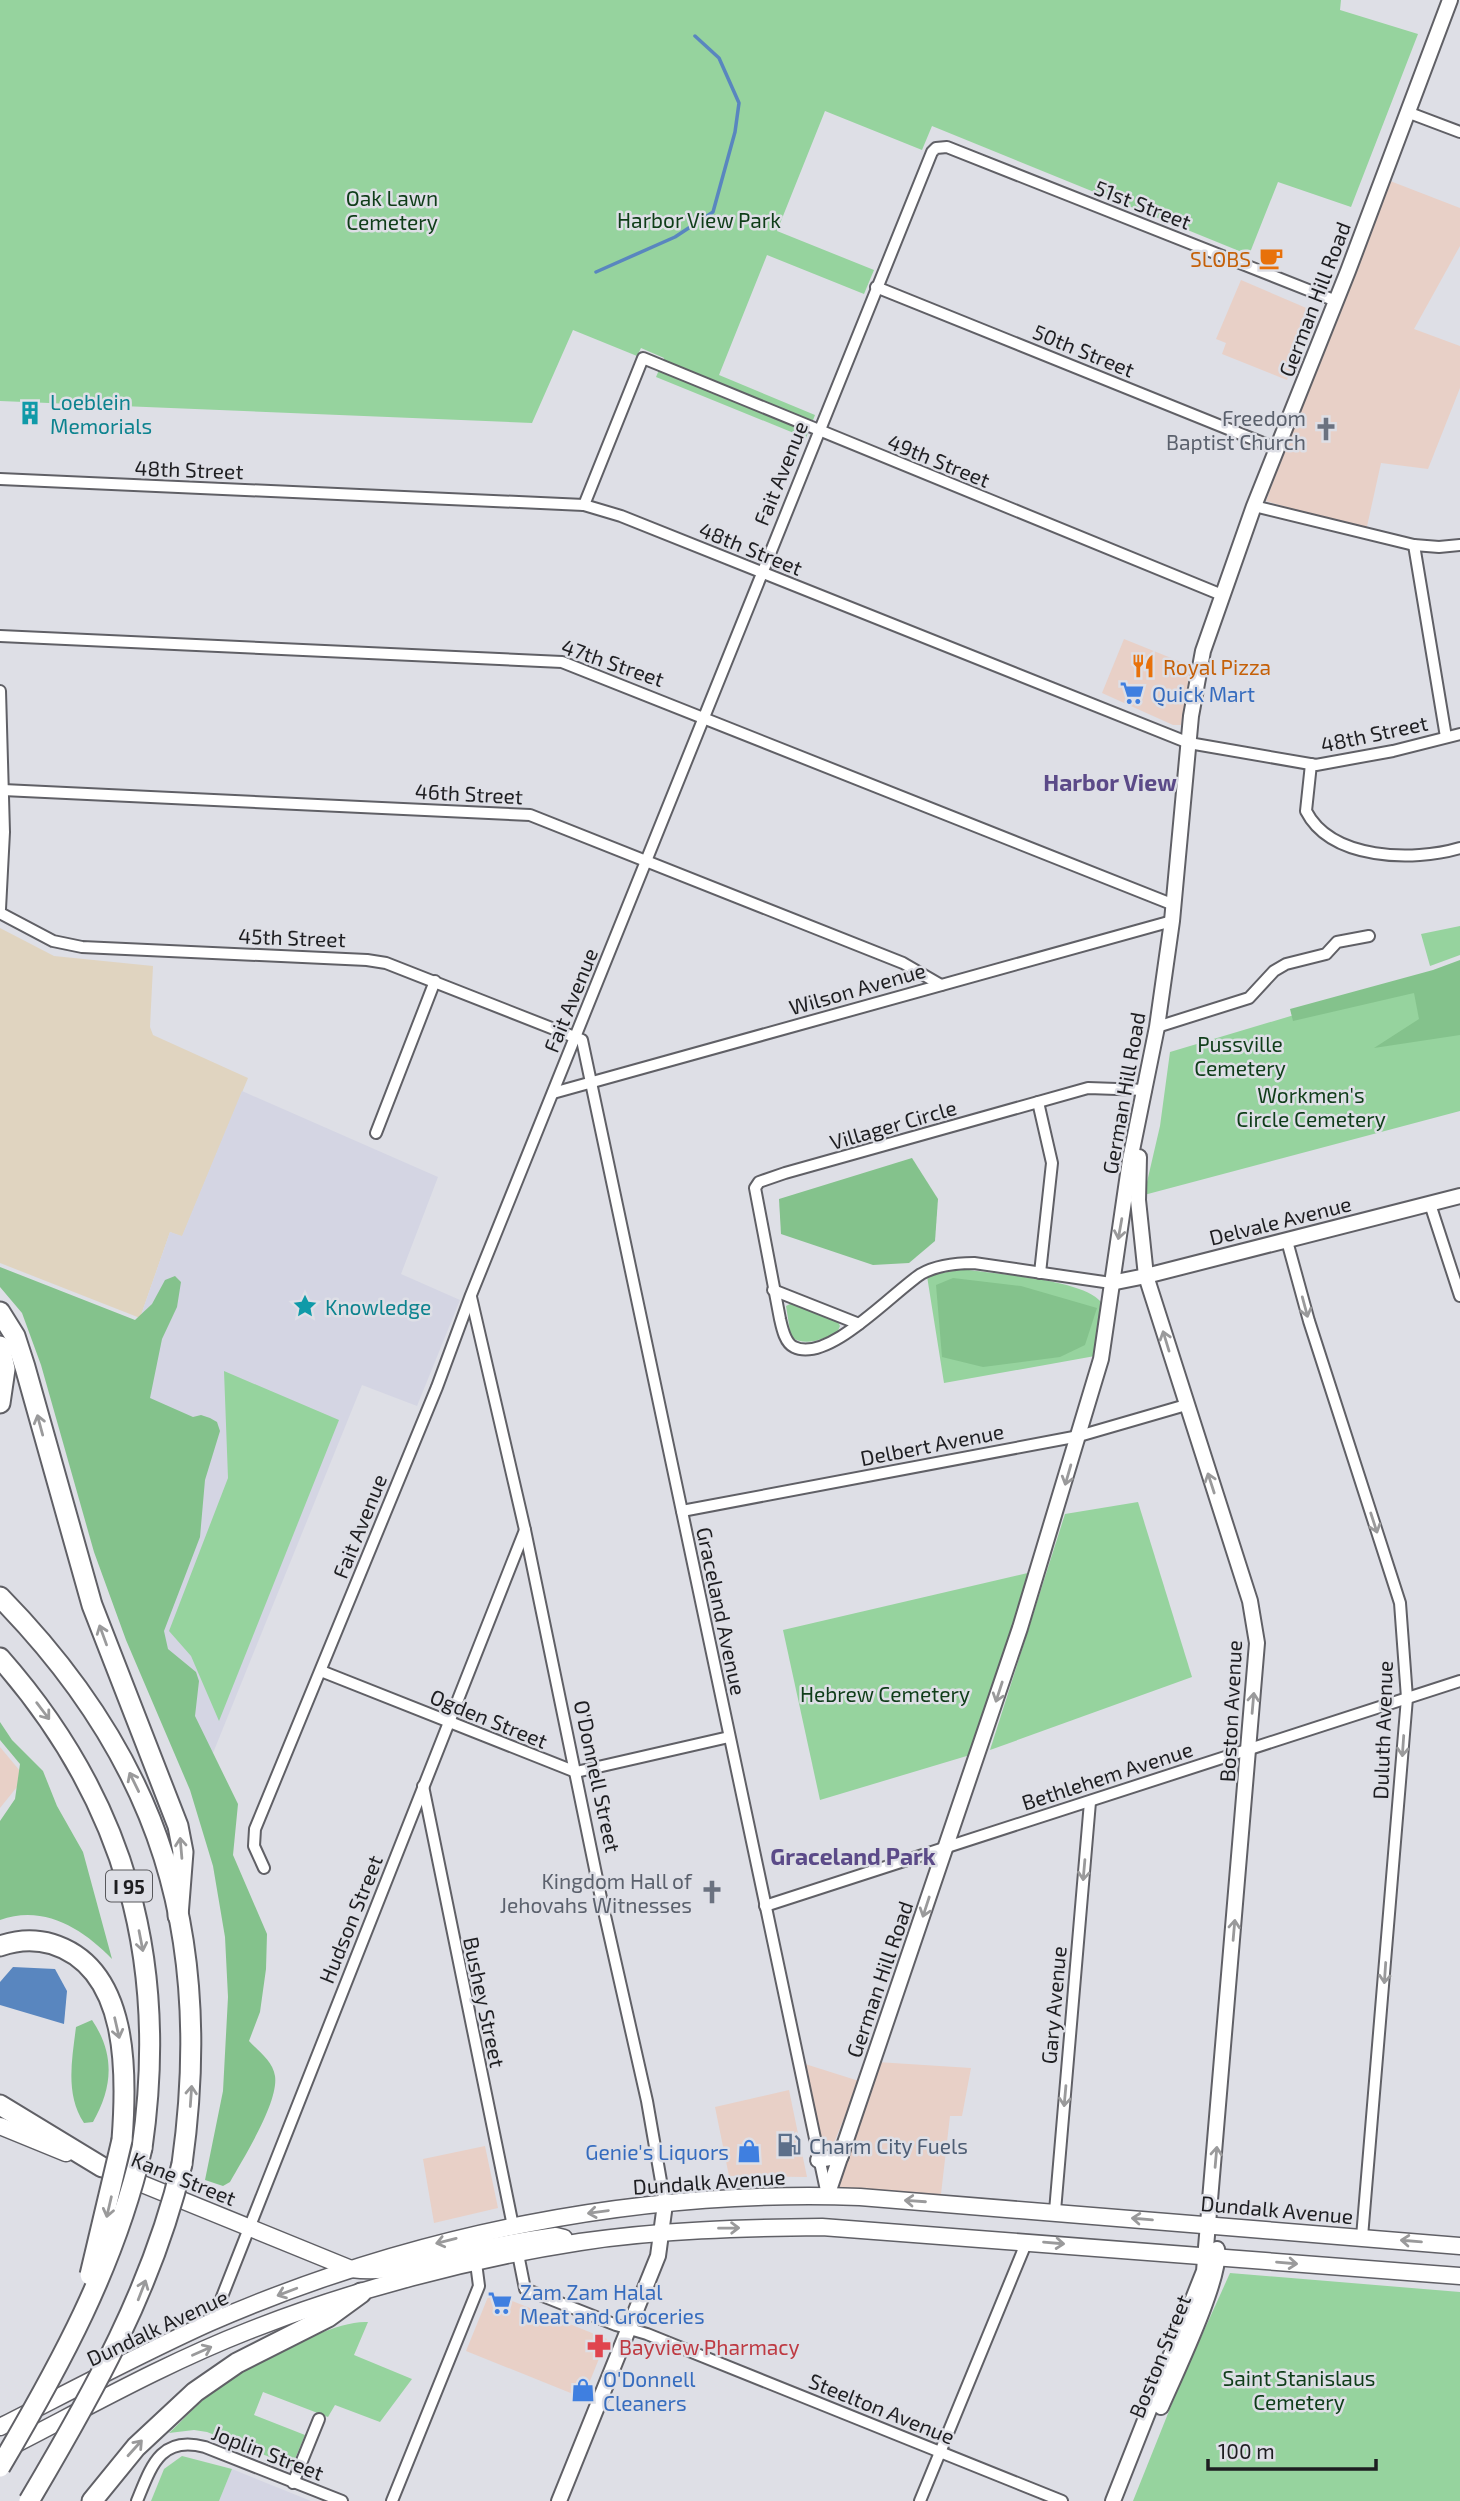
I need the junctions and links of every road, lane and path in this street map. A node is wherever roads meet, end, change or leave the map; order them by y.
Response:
1 (1450, 0) edge
2 (1407, 113) junction
3 (1460, 132) edge
4 (936, 148) joint
5 (876, 286) junction
6 (1336, 300) junction
7 (817, 431) junction
8 (1278, 449) junction
9 (0, 479) edge
10 (584, 505) junction
11 (1254, 506) junction
12 (1414, 545) junction
13 (1460, 545) edge
14 (761, 573) junction
15 (1222, 595) junction
16 (0, 636) edge
17 (0, 691) edge
18 (703, 717) junction
19 (1460, 734) edge
20 (1446, 737) junction
21 (1189, 743) junction
22 (1311, 764) junction
23 (3, 789) junction
24 (1460, 848) edge
25 (647, 860) junction
26 (1174, 905) junction
27 (0, 911) edge
28 (1172, 920) junction
29 (1369, 936) dead end
30 (435, 981) junction
31 (941, 985) junction
32 (1157, 1027) junction
33 (575, 1038) junction
34 (591, 1082) junction
35 (1146, 1090) junction
36 (552, 1093) junction
37 (1038, 1102) junction
38 (376, 1133) dead end
39 (1460, 1196) edge
40 (1430, 1203) junction
41 (1287, 1241) junction
42 (1040, 1273) junction
43 (1146, 1276) junction
44 (1111, 1283) junction
45 (773, 1290) junction
46 (471, 1295) junction
47 (1460, 1296) edge
48 (0, 1312) edge
49 (859, 1324) junction
50 (0, 1346) edge
51 (0, 1402) edge
52 (1186, 1405) junction
53 (1079, 1437) junction
54 (682, 1511) junction
55 (525, 1530) junction
56 (0, 1597) edge
57 (0, 1658) edge
58 (321, 1671) junction
59 (1460, 1681) edge
60 (1407, 1698) junction
61 (449, 1723) junction
62 (729, 1737) junction
63 (1250, 1748) junction
64 (576, 1772) junction
65 (424, 1786) junction
66 (1090, 1802) junction
67 (946, 1847) junction
68 (264, 1868) dead end
69 (765, 1906) junction
70 (178, 1916) junction
71 (0, 1946) edge
72 (0, 2105) edge
73 (0, 2126) edge
74 (841, 2156) junction
75 (818, 2160) junction
76 (102, 2167) junction
77 (827, 2196) junction
78 (665, 2204) junction
79 (1055, 2211) junction
80 (1210, 2225) junction
81 (513, 2226) junction
82 (249, 2228) junction
83 (661, 2234) junction
84 (1362, 2237) junction
85 (1027, 2241) junction
86 (580, 2242) junction
87 (1460, 2246) edge
88 (518, 2254) junction
89 (1213, 2255) junction
90 (476, 2263) junction
91 (351, 2269) junction
92 (1460, 2276) edge
93 (362, 2293) junction
94 (212, 2322) junction
95 (629, 2327) junction
96 (48, 2385) junction
97 (318, 2419) dead end
98 (0, 2427) edge
99 (0, 2452) edge
100 (940, 2452) junction
101 (0, 2467) edge
102 (293, 2483) junction
103 (29, 2501) edge
104 (92, 2501) edge
105 (137, 2501) edge
106 (342, 2501) edge
107 (392, 2501) edge
108 (559, 2501) edge
109 (920, 2501) edge
110 (1062, 2501) edge
111 (1113, 2501) edge
112 (1122, 2501) edge

1 - 2 street, German Hill Road
2 - 3 street
2 - 6 street, German Hill Road
4 - 5 street, Fait Avenue
4 - 6 street, 51st Street
5 - 7 street, Fait Avenue
5 - 8 street, 50th Street
6 - 8 street, German Hill Road
7 - 10 street, 49th Street
7 - 14 street, Fait Avenue
7 - 15 street, 49th Street
8 - 11 street, German Hill Road
9 - 10 street, 48th Street
10 - 14 street, 48th Street
11 - 12 street
11 - 15 street, German Hill Road
12 - 13 street
12 - 20 street
14 - 18 street, Fait Avenue
14 - 21 street, 48th Street
15 - 21 street, German Hill Road
16 - 18 street, 47th Street
17 - 23 street
18 - 25 street, Fait Avenue
18 - 26 street, 47th Street
19 - 20 street, 48th Street
20 - 22 street, 48th Street
21 - 22 street, 48th Street
21 - 26 street, German Hill Road
22 - 24 street
23 - 25 street, 46th Street
23 - 27 street
25 - 31 street, 46th Street
25 - 33 street, Fait Avenue
26 - 28 street, German Hill Road
27 - 30 street, 45th Street
28 - 31 street, Wilson Avenue
28 - 32 street, German Hill Road
29 - 32 street
30 - 33 street, 45th Street
30 - 38 street
31 - 34 street, Wilson Avenue
32 - 35 street, German Hill Road
33 - 34 street, Graceland Avenue
33 - 36 street, Fait Avenue
34 - 36 street, Wilson Avenue
34 - 54 street, Graceland Avenue
35 - 37 street, Villager Circle
35 - 43 street, Boston Avenue
35 -> 44 street, German Hill Road
36 - 46 street, Fait Avenue
37 - 42 street
37 - 45 street, Villager Circle
39 - 40 street, Delvale Avenue
40 - 41 street, Delvale Avenue
40 - 47 street
41 - 43 street, Delvale Avenue
41 -> 60 street, Duluth Avenue
42 - 44 street, Villager Circle
42 - 49 street, Villager Circle
43 - 44 street, Delvale Avenue
52 -> 43 street, Boston Avenue
44 - 53 street, German Hill Road
45 - 49 street
45 - 49 street, Villager Circle
46 - 55 street, O'Donnell Street
46 - 58 street, Fait Avenue
70 -> 48 highway
50 - 51 highway
52 - 53 street, Delbert Avenue
63 -> 52 street, Boston Avenue
53 - 54 street, Delbert Avenue
53 -> 67 street, German Hill Road
54 - 62 street, Graceland Avenue
55 - 61 street, Hudson Street
55 - 64 street, O'Donnell Street
70 -> 56 highway, I 95
57 -> 96 highway, I 95, bridge
58 - 61 street, Ogden Street
58 - 68 street, Fait Avenue
59 - 60 street, Bethlehem Avenue
60 - 63 street, Bethlehem Avenue
60 -> 84 street, Duluth Avenue
61 - 64 street, Ogden Street
61 - 65 street, Hudson Street
62 - 64 street
62 - 69 street, Graceland Avenue
63 - 66 street, Bethlehem Avenue
80 -> 63 street, Boston Avenue
64 - 78 street, O'Donnell Street
65 - 81 street, Bushey Street
65 - 82 street, Hudson Street
66 - 67 street, Bethlehem Avenue
66 -> 79 street, Gary Avenue
67 - 69 street, Bethlehem Avenue
67 -> 74 street, German Hill Road
69 - 75 street, Graceland Avenue
103 -> 70 highway, I 95, bridge
71 -> 96 highway, bridge
72 - 76 highway
73 - 76 main road, Kane Street
74 - 75 street
74 - 77 street, German Hill Road
75 - 77 street, Graceland Avenue
76 - 82 main road, Kane Street
77 - 78 main road, Dundalk Avenue
79 -> 77 main road, Dundalk Avenue
78 -> 81 main road, Dundalk Avenue
78 - 83 street, O'Donnell Street
80 -> 79 main road, Dundalk Avenue
80 - 84 main road, Dundalk Avenue
80 - 89 street, Boston Avenue
81 -> 91 main road, Dundalk Avenue
82 - 91 main road, Kane Street
82 - 94 street, Hudson Street
83 -> 85 main road, Dundalk Avenue
83 - 86 main road, Dundalk Avenue
83 - 95 street, O'Donnell Street
87 -> 84 main road, Dundalk Avenue
85 -> 89 main road, Dundalk Avenue
85 - 100 street
86 - 88 main road, Dundalk Avenue
86 - 91 main road
88 - 90 main road, Dundalk Avenue
88 - 95 street, Steelton Avenue
89 -> 92 main road, Dundalk Avenue
89 - 111 street, Boston Street
89 - 112 street, Boston Street
90 - 93 main road, Dundalk Avenue
90 - 107 street
91 -> 94 main road, Dundalk Avenue
99 -> 93 main road, Dundalk Avenue
104 -> 93 highway
94 - 98 main road, Dundalk Avenue
95 - 100 street, Steelton Avenue
95 - 108 street, O'Donnell Street
96 - 101 highway, I 95, bridge
97 - 102 street
100 - 109 street
100 - 110 street, Steelton Avenue
102 - 105 street, Joplin Street
102 - 106 street, Joplin Street

